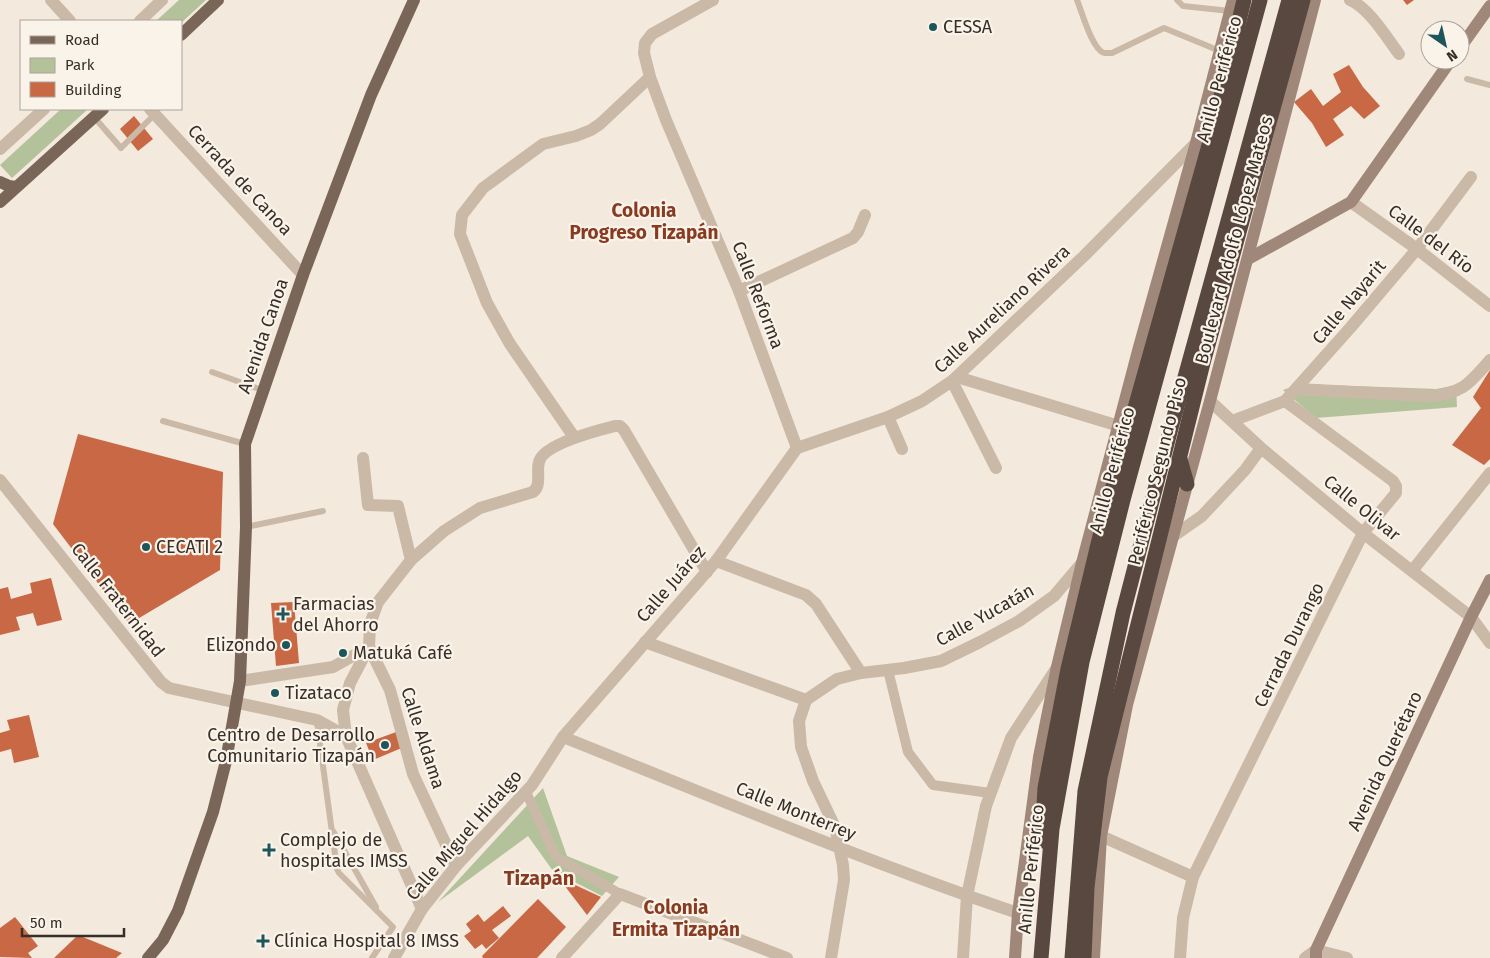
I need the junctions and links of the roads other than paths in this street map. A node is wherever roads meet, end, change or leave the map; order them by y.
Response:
1 (51, 0) edge
2 (162, 0) edge
3 (218, 0) edge
4 (414, 0) edge
5 (713, 0) edge
6 (1077, 0) edge
7 (1177, 0) edge
8 (1244, 0) edge
9 (1260, 0) edge
10 (1289, 0) edge
11 (1303, 0) edge
12 (1315, 0) edge
13 (1350, 0) edge
14 (1232, 5) edge
15 (1490, 6) edge
16 (69, 20) edge
17 (141, 20) edge
18 (182, 34) edge
19 (1470, 34) edge
20 (1220, 51) junction
21 (1400, 54) dead end
22 (1444, 70) edge
23 (650, 77) junction
24 (1467, 79) dead end
25 (1490, 85) edge
26 (43, 110) edge
27 (153, 112) edge
28 (99, 113) edge
29 (1196, 143) junction
30 (0, 149) edge
31 (1471, 177) dead end
32 (0, 182) edge
33 (16, 187) junction
34 (0, 202) edge
35 (1351, 202) junction
36 (865, 215) dead end
37 (1417, 249) junction
38 (1248, 258) junction
39 (304, 275) junction
40 (739, 291) junction
41 (1490, 306) edge
42 (1490, 360) edge
43 (212, 372) dead end
44 (955, 379) junction
45 (1297, 389) junction
46 (262, 390) junction
47 (1210, 401) junction
48 (1285, 401) junction
49 (888, 417) junction
50 (163, 421) dead end
51 (1232, 421) junction
52 (1119, 426) junction
53 (1171, 428) junction
54 (574, 437) junction
55 (245, 444) junction
56 (797, 448) junction
57 (1262, 448) junction
58 (902, 449) dead end
59 (363, 458) dead end
60 (996, 468) dead end
61 (1490, 473) edge
62 (0, 480) edge
63 (1187, 484) junction
64 (322, 511) dead end
65 (246, 527) junction
66 (1363, 533) junction
67 (1172, 537) junction
68 (411, 560) junction
69 (716, 560) junction
70 (1082, 563) junction
71 (1412, 571) junction
72 (706, 572) junction
73 (1490, 580) edge
74 (1471, 617) junction
75 (645, 642) junction
76 (1490, 643) edge
77 (369, 647) junction
78 (1058, 667) junction
79 (888, 670) junction
80 (861, 673) junction
81 (240, 681) junction
82 (806, 700) junction
83 (235, 703) junction
84 (317, 720) junction
85 (346, 736) junction
86 (564, 737) junction
87 (526, 792) junction
88 (990, 793) junction
89 (331, 827) junction
90 (1101, 836) junction
91 (840, 847) junction
92 (456, 866) junction
93 (1193, 877) junction
94 (620, 894) junction
95 (967, 896) junction
96 (422, 909) junction
97 (1018, 913) junction
98 (380, 915) junction
99 (1316, 954) edge
100 (148, 958) edge
101 (372, 958) edge
102 (394, 958) edge
103 (562, 958) edge
104 (787, 958) edge
105 (831, 958) edge
106 (963, 958) edge
107 (1016, 958) edge
108 (1035, 958) edge
109 (1041, 958) edge
110 (1072, 958) edge
111 (1084, 958) edge
112 (1094, 958) edge
113 (1180, 958) edge
114 (1304, 958) edge
115 (1347, 958) edge

1 - 16 street
2 - 17 street
3 - 18 main road
4 - 39 main road, Avenida Canoa
5 - 23 street, Calle Reforma
6 - 20 lane
7 - 14 lane
8 - 108 highway, Periférico Segundo Piso
9 - 109 highway, Anillo Periférico
10 - 53 highway
11 - 111 highway, Periférico Segundo Piso
12 - 38 main road, Boulevard Adolfo López Mateos
13 - 21 street
14 - 20 main road
15 - 19 main road
20 - 29 main road
22 - 35 main road
23 - 40 street, Calle Reforma
23 - 54 street
24 - 25 lane
26 - 30 street
27 - 28 lane
27 - 39 street, Cerrada de Canoa
28 - 33 main road
29 - 44 street, Calle Aureliano Rivera
29 - 52 main road
31 - 37 street, Calle Nayarit
32 - 33 main road
33 - 34 main road
35 - 37 street, Calle del Río
35 - 38 main road
36 - 40 street
37 - 41 street, Calle del Río
37 - 45 street, Calle Nayarit
38 - 47 main road, Boulevard Adolfo López Mateos
39 - 46 main road, Avenida Canoa
40 - 56 street, Calle Reforma
42 - 45 street
43 - 46 lane
44 - 49 street, Calle Aureliano Rivera
44 - 52 street
44 - 60 street
45 - 48 street, Calle Nayarit
46 - 55 main road, Avenida Canoa
47 - 51 street, Calle Olivar
47 - 63 main road, Boulevard Adolfo López Mateos
48 - 51 street, Calle Nayarit
48 - 66 street, Cerrada Durango
49 - 56 street, Calle Aureliano Rivera
49 - 58 street
50 - 55 lane
51 - 57 street, Calle Olivar
52 - 70 main road
53 - 63 highway
53 - 110 highway
54 - 68 street
54 - 72 street
55 - 65 main road, Avenida Canoa
56 - 69 street, Calle Juárez
57 - 66 street, Calle Olivar
57 - 67 street
59 - 68 street
61 - 71 street
62 - 83 street, Calle Fraternidad
63 - 67 main road, Boulevard Adolfo López Mateos
64 - 65 lane
65 - 81 main road, Avenida Canoa
66 - 71 street, Calle Olivar
66 - 93 street, Cerrada Durango
67 - 90 main road, Boulevard Adolfo López Mateos
68 - 77 street
69 - 72 street, Calle Juárez
69 - 80 street
70 - 78 main road
70 - 79 street, Calle Yucatán
71 - 74 street, Calle Olivar
72 - 75 street, Calle Juárez
73 - 74 main road, Avenida Querétaro
74 - 76 street, Calle Olivar
74 - 99 main road, Avenida Querétaro
75 - 82 street
75 - 86 street, Calle Juárez
77 - 81 street
77 - 85 street
77 - 92 street, Calle Aldama
78 - 88 street
78 - 97 main road
79 - 80 street, Calle Yucatán
79 - 88 street
80 - 82 street, Calle Yucatán
81 - 83 main road, Avenida Canoa
82 - 91 street
83 - 84 street, Calle Fraternidad
83 - 100 main road, Avenida Canoa
84 - 85 street, Calle Fraternidad
84 - 89 lane
85 - 96 street
86 - 87 street, Calle Miguel Hidalgo
86 - 91 street, Calle Monterrey
87 - 92 street, Calle Miguel Hidalgo
87 - 94 street
88 - 95 street
89 - 98 lane
89 - 98 lane
90 - 93 street
90 - 112 main road, Boulevard Adolfo López Mateos
91 - 95 street, Calle Monterrey
91 - 105 street
92 - 96 street, Calle Miguel Hidalgo
93 - 113 street, Cerrada Durango
94 - 103 street
94 - 104 street
95 - 97 street, Calle Monterrey
95 - 106 street
96 - 102 street, Calle Miguel Hidalgo
97 - 107 main road
98 - 101 lane
99 - 114 street
99 - 115 street

